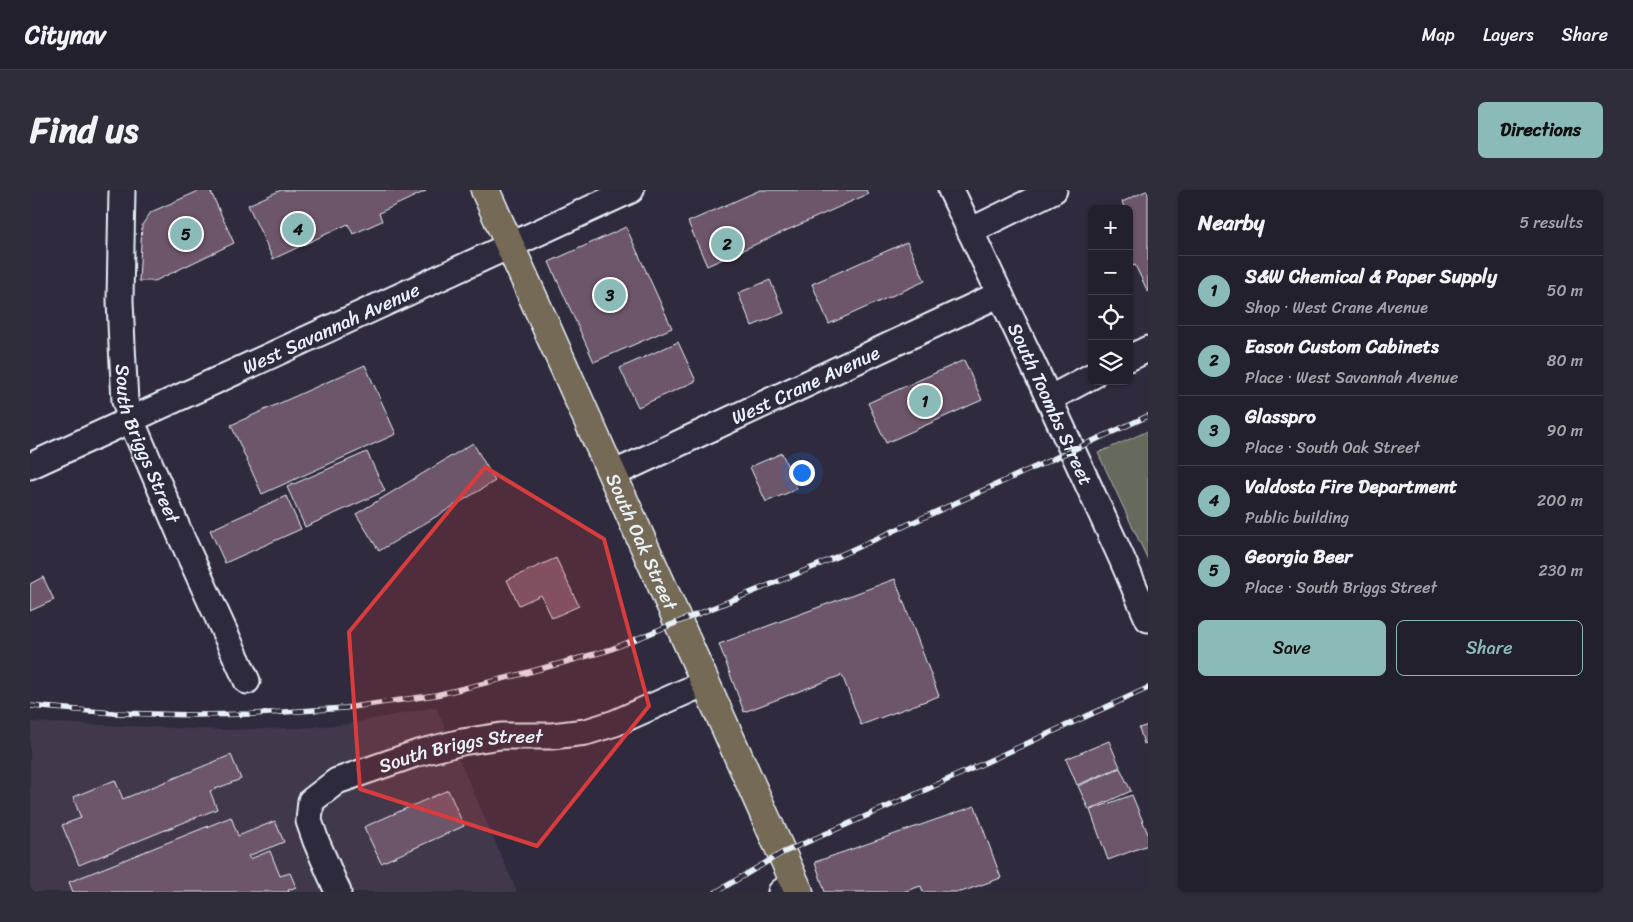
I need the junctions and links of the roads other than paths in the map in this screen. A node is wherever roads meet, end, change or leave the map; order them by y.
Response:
1 (122, 190) edge
2 (485, 190) edge
3 (631, 190) edge
4 (951, 190) edge
5 (1054, 190) edge
6 (970, 231) junction
7 (509, 246) junction
8 (1000, 294) junction
9 (1148, 349) edge
10 (1133, 356) edge
11 (1088, 378) edge
12 (1049, 399) junction
13 (131, 420) junction
14 (30, 466) edge
15 (613, 474) junction
16 (1148, 619) edge
17 (247, 680) dead end
18 (705, 683) junction
19 (792, 889) edge
20 (338, 892) edge

1 - 13 street, South Briggs Street
2 - 7 main road, South Oak Street
3 - 7 street, West Savannah Avenue
4 - 6 street, South Toombs Street
5 - 6 street
6 - 8 street, South Toombs Street
7 - 13 street, West Savannah Avenue
7 - 15 main road, South Oak Street
8 - 12 street, South Toombs Street
8 - 15 street, West Crane Avenue
9 - 10 street
11 - 12 street
12 - 16 street, South Toombs Street
13 - 14 street, West Savannah Avenue
13 - 17 street, South Briggs Street
15 - 18 main road, South Oak Street
18 - 19 main road, South Oak Street
18 - 20 street, South Briggs Street

